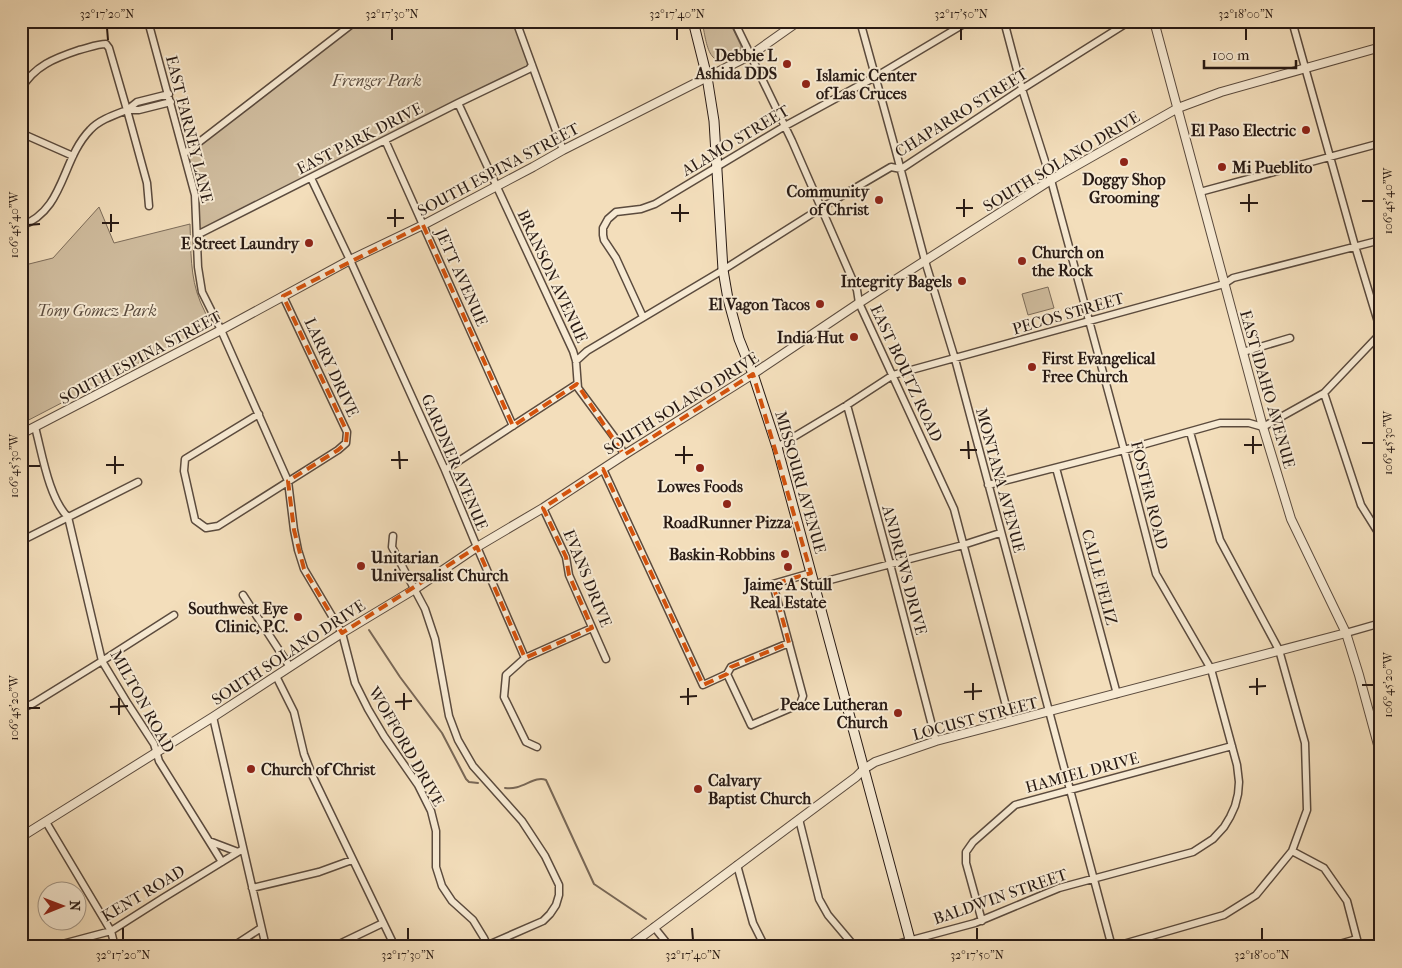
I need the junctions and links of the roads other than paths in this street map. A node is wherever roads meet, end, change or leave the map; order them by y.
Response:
1 (148, 21) edge
2 (356, 21) edge
3 (516, 21) edge
4 (693, 21) edge
5 (734, 21) edge
6 (799, 21) edge
7 (860, 21) edge
8 (969, 21) edge
9 (1004, 21) edge
10 (1130, 21) edge
11 (1154, 21) edge
12 (1292, 21) edge
13 (1381, 47) edge
14 (751, 54) junction
15 (532, 65) junction
16 (1304, 68) junction
17 (707, 76) junction
18 (876, 77) junction
19 (21, 89) edge
20 (1022, 89) junction
21 (168, 94) junction
22 (171, 102) junction
23 (458, 103) junction
24 (1178, 108) junction
25 (127, 110) junction
26 (785, 126) junction
27 (21, 133) edge
28 (385, 140) junction
29 (1381, 143) edge
30 (563, 150) junction
31 (185, 153) junction
32 (73, 156) junction
33 (1330, 156) junction
34 (716, 167) junction
35 (901, 169) junction
36 (311, 178) junction
37 (1051, 180) junction
38 (496, 186) junction
39 (1200, 192) junction
40 (149, 206) dead end
41 (821, 208) junction
42 (424, 225) junction
43 (21, 226) edge
44 (197, 235) junction
45 (1381, 240) edge
46 (1355, 246) junction
47 (350, 260) junction
48 (925, 261) junction
49 (723, 270) junction
50 (1224, 284) junction
51 (283, 296) junction
52 (859, 303) junction
53 (643, 317) junction
54 (1089, 321) junction
55 (221, 330) junction
56 (1381, 333) edge
57 (1290, 338) dead end
58 (1243, 352) junction
59 (954, 359) junction
60 (576, 361) junction
61 (753, 374) junction
62 (893, 375) junction
63 (577, 384) junction
64 (1324, 393) junction
65 (847, 405) junction
66 (259, 414) junction
67 (513, 426) junction
68 (35, 427) junction
69 (1263, 427) junction
70 (1190, 432) junction
71 (21, 434) edge
72 (777, 447) junction
73 (1124, 450) junction
74 (624, 455) junction
75 (1056, 468) junction
76 (603, 469) junction
77 (445, 470) junction
78 (288, 481) junction
79 (138, 482) dead end
80 (988, 485) junction
81 (543, 508) junction
82 (68, 517) junction
83 (1000, 533) junction
84 (393, 536) dead end
85 (1381, 537) edge
86 (21, 541) edge
87 (963, 545) junction
88 (477, 547) junction
89 (890, 564) junction
90 (811, 573) junction
91 (773, 584) junction
92 (814, 584) junction
93 (763, 587) dead end
94 (415, 589) junction
95 (243, 595) dead end
96 (174, 615) dead end
97 (1381, 623) edge
98 (592, 628) junction
99 (342, 633) junction
100 (1346, 633) junction
101 (789, 643) junction
102 (1279, 650) junction
103 (525, 658) junction
104 (606, 659) dead end
105 (102, 661) junction
106 (290, 667) junction
107 (1211, 668) junction
108 (727, 674) junction
109 (276, 676) junction
110 (1116, 694) junction
111 (21, 709) edge
112 (1049, 712) junction
113 (213, 717) junction
114 (1010, 721) junction
115 (936, 741) junction
116 (1232, 746) junction
117 (537, 747) dead end
118 (157, 752) junction
119 (1381, 756) edge
120 (864, 769) junction
121 (1070, 790) junction
122 (798, 820) junction
123 (46, 822) junction
124 (21, 837) edge
125 (209, 841) junction
126 (240, 850) junction
127 (1292, 852) junction
128 (352, 860) junction
129 (222, 862) junction
130 (737, 865) junction
131 (1094, 879) junction
132 (252, 888) junction
133 (982, 921) junction
134 (383, 924) junction
135 (654, 927) junction
136 (261, 928) junction
137 (111, 931) junction
138 (1357, 939) junction
139 (911, 944) edge
140 (488, 946) edge
141 (51, 947) edge
142 (115, 947) edge
143 (232, 947) edge
144 (266, 947) edge
145 (333, 947) edge
146 (395, 947) edge
147 (628, 947) edge
148 (670, 947) edge
149 (765, 947) edge
150 (855, 947) edge
151 (886, 947) edge
152 (1112, 947) edge
153 (1330, 947) edge
154 (1359, 947) edge

1 - 21 street, EAST FARNEY LANE
2 - 31 street
3 - 15 street
4 - 17 main road, MISSOURI AVENUE
5 - 14 street, EAST BOUTZ ROAD
6 - 14 street, SOUTH ESPINA STREET
7 - 18 street, MONTANA AVENUE
8 - 18 street, ALAMO STREET
9 - 20 street, FOSTER ROAD
10 - 20 street, CHAPARRO STREET
11 - 24 street, EAST IDAHO AVENUE
12 - 16 street
13 - 16 street, SOUTH SOLANO DRIVE
14 - 17 street, SOUTH ESPINA STREET
14 - 26 street, EAST BOUTZ ROAD
15 - 23 street, EAST PARK DRIVE
15 - 30 street
16 - 24 street, SOUTH SOLANO DRIVE
16 - 33 street
17 - 30 street, SOUTH ESPINA STREET
17 - 34 main road, MISSOURI AVENUE
18 - 26 street, ALAMO STREET
18 - 35 street, MONTANA AVENUE
19 - 25 street
20 - 35 street, CHAPARRO STREET
20 - 37 street, FOSTER ROAD
21 - 22 street, EAST FARNEY LANE
21 - 25 street
22 - 25 street
22 - 31 street, EAST FARNEY LANE
23 - 28 street, EAST PARK DRIVE
23 - 38 street, BRANSON AVENUE
24 - 37 street, SOUTH SOLANO DRIVE
24 - 39 street, EAST IDAHO AVENUE
25 - 32 street
25 - 40 street
26 - 34 street, ALAMO STREET
26 - 41 street, EAST BOUTZ ROAD
27 - 32 street
28 - 36 street, EAST PARK DRIVE
28 - 42 street, JETT AVENUE
29 - 33 street
30 - 38 street, SOUTH ESPINA STREET
31 - 44 street, EAST FARNEY LANE
32 - 43 street
33 - 39 street
33 - 46 street
34 - 49 main road, MISSOURI AVENUE
34 - 53 street, ALAMO STREET
35 - 41 street, CHAPARRO STREET
35 - 48 street, MONTANA AVENUE
36 - 44 street, EAST PARK DRIVE
36 - 47 street, GARDNER AVENUE
37 - 48 street, SOUTH SOLANO DRIVE
37 - 54 street, FOSTER ROAD
38 - 42 street, SOUTH ESPINA STREET
38 - 60 street, BRANSON AVENUE
39 - 50 street, EAST IDAHO AVENUE
41 - 49 street, CHAPARRO STREET
41 - 52 street, EAST BOUTZ ROAD
42 - 47 street, SOUTH ESPINA STREET
42 - 67 street, JETT AVENUE
44 - 55 street, EAST FARNEY LANE
45 - 46 street, PECOS STREET
46 - 50 street, PECOS STREET
46 - 56 street
47 - 51 street, SOUTH ESPINA STREET
47 - 77 street, GARDNER AVENUE
48 - 52 street, SOUTH SOLANO DRIVE
48 - 59 street, MONTANA AVENUE
49 - 53 street, CHAPARRO STREET
49 - 61 main road, MISSOURI AVENUE
50 - 54 street, PECOS STREET
50 - 58 street, EAST IDAHO AVENUE
51 - 55 street, SOUTH ESPINA STREET
51 - 78 street, LARRY DRIVE
52 - 61 street, SOUTH SOLANO DRIVE
52 - 62 street, EAST BOUTZ ROAD
53 - 60 street, CHAPARRO STREET
54 - 59 street, PECOS STREET
54 - 73 street, FOSTER ROAD
55 - 66 street, WOFFORD DRIVE
55 - 68 street, SOUTH ESPINA STREET
56 - 64 street
57 - 58 street
58 - 69 street, EAST IDAHO AVENUE
59 - 62 street, PECOS STREET
59 - 80 street, MONTANA AVENUE
60 - 63 street, BRANSON AVENUE
61 - 72 main road, MISSOURI AVENUE
61 - 74 street, SOUTH SOLANO DRIVE
62 - 65 street, PECOS STREET
62 - 87 street, EAST BOUTZ ROAD
63 - 67 street
63 - 74 street, BRANSON AVENUE
64 - 69 street
64 - 85 street
65 - 72 street, PECOS STREET
65 - 89 street, ANDREWS DRIVE
66 - 78 street, WOFFORD DRIVE
66 - 78 street, LARRY DRIVE
67 - 77 street
68 - 71 street, SOUTH ESPINA STREET
68 - 82 street, MILTON ROAD
69 - 70 street
69 - 100 street, EAST IDAHO AVENUE
70 - 73 street
70 - 102 street
72 - 90 main road, MISSOURI AVENUE
73 - 75 street
73 - 107 street, FOSTER ROAD
74 - 76 street, SOUTH SOLANO DRIVE
75 - 80 street
75 - 110 street, CALLE FELIZ
76 - 81 street, SOUTH SOLANO DRIVE
76 - 108 street
77 - 88 street, GARDNER AVENUE
78 - 99 street, WOFFORD DRIVE
79 - 82 street
80 - 83 street, MONTANA AVENUE
81 - 88 street, SOUTH SOLANO DRIVE
81 - 98 street, EVANS DRIVE
82 - 86 street
82 - 105 street, MILTON ROAD
83 - 87 street
83 - 112 street, MONTANA AVENUE
84 - 94 street
87 - 89 street
87 - 114 street, EAST BOUTZ ROAD
88 - 94 street, SOUTH SOLANO DRIVE
88 - 103 street, GARDNER AVENUE
89 - 92 street
89 - 115 street, ANDREWS DRIVE
90 - 91 street
90 - 92 main road, MISSOURI AVENUE
91 - 93 street
91 - 101 street
92 - 120 main road, MISSOURI AVENUE
94 - 99 street, SOUTH SOLANO DRIVE
94 - 140 street
95 - 106 street
96 - 105 street
97 - 100 street, LOCUST STREET
98 - 103 street
98 - 104 street, EVANS DRIVE
99 - 106 street, SOUTH SOLANO DRIVE
99 - 140 street, WOFFORD DRIVE
100 - 102 street, LOCUST STREET
100 - 119 street, EAST IDAHO AVENUE
101 - 108 street
101 - 108 street
102 - 107 street, LOCUST STREET
102 - 127 street
103 - 117 street
105 - 111 street
105 - 118 street, MILTON ROAD
106 - 109 street, SOUTH SOLANO DRIVE
107 - 110 street, LOCUST STREET
107 - 116 street, FOSTER ROAD
109 - 113 street, SOUTH SOLANO DRIVE
109 - 128 street
110 - 112 street, LOCUST STREET
112 - 114 street, LOCUST STREET
112 - 121 street, MONTANA AVENUE
113 - 118 street, SOUTH SOLANO DRIVE
113 - 126 street
114 - 115 street, LOCUST STREET
115 - 120 street, LOCUST STREET
116 - 121 street, HAMIEL DRIVE
116 - 131 street, FOSTER ROAD
118 - 123 street, SOUTH SOLANO DRIVE
118 - 125 street, MILTON ROAD
120 - 122 street, LOCUST STREET
120 - 139 main road, MISSOURI AVENUE
121 - 131 street, MONTANA AVENUE
121 - 133 street, HAMIEL DRIVE
122 - 130 street, LOCUST STREET
122 - 150 street
123 - 124 street, SOUTH SOLANO DRIVE
123 - 137 street
125 - 126 street
125 - 129 street, MILTON ROAD
126 - 129 street, KENT ROAD
126 - 132 street
127 - 138 street
127 - 152 street
128 - 132 street
128 - 134 street
129 - 137 street, KENT ROAD
130 - 135 street, LOCUST STREET
130 - 149 street
131 - 133 street, BALDWIN STREET
131 - 152 street, MONTANA AVENUE
132 - 136 street
133 - 139 street, BALDWIN STREET
134 - 145 street
134 - 146 street
135 - 147 street, LOCUST STREET
135 - 148 street
136 - 143 street
136 - 144 street
137 - 141 street, KENT ROAD
137 - 142 street
138 - 153 street
138 - 154 street
139 - 151 street, BALDWIN STREET

